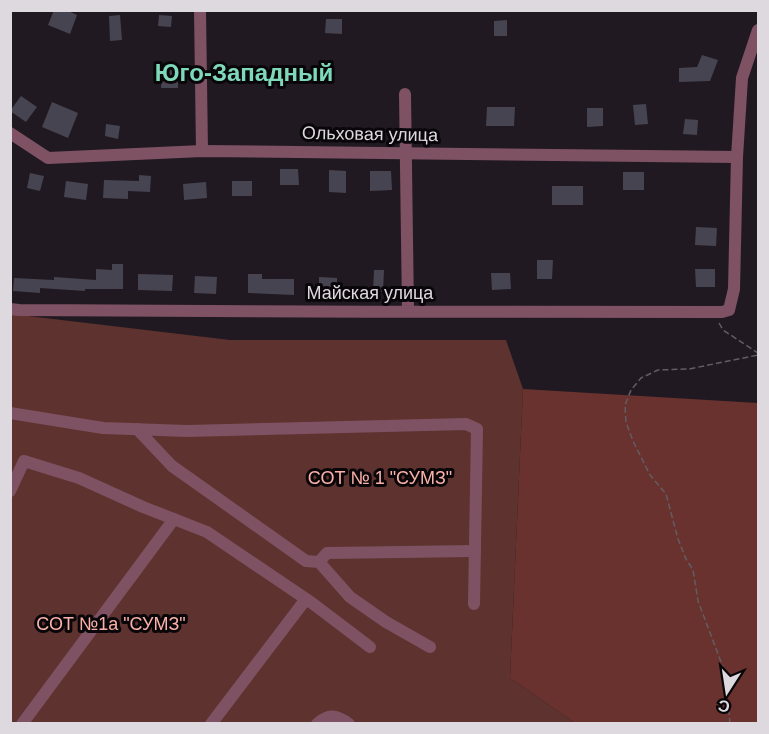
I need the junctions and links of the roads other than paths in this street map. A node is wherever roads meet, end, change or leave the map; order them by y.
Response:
1 (200, 10) edge
2 (759, 30) edge
3 (405, 94) dead end
4 (10, 133) edge
5 (202, 151) junction
6 (406, 153) junction
7 (737, 157) junction
8 (10, 309) edge
9 (408, 311) junction
10 (10, 413) edge
11 (137, 429) junction
12 (10, 491) edge
13 (174, 519) junction
14 (475, 551) junction
15 (319, 562) junction
16 (306, 599) junction
17 (474, 604) dead end
18 (370, 647) dead end
19 (430, 647) dead end
20 (22, 723) edge
21 (211, 723) edge
22 (317, 723) edge
23 (350, 723) edge

1 - 5 street
2 - 7 street
3 - 6 street
4 - 5 street, Ольховая улица
5 - 6 street, Ольховая улица
6 - 7 street, Ольховая улица
6 - 9 street
7 - 9 street, Майская улица
8 - 9 street, Майская улица
10 - 11 street
11 - 14 street
11 - 15 street
12 - 13 street
13 - 16 street
13 - 20 street
14 - 15 street
14 - 17 street
15 - 19 street
16 - 18 street
16 - 21 street
22 - 23 street

